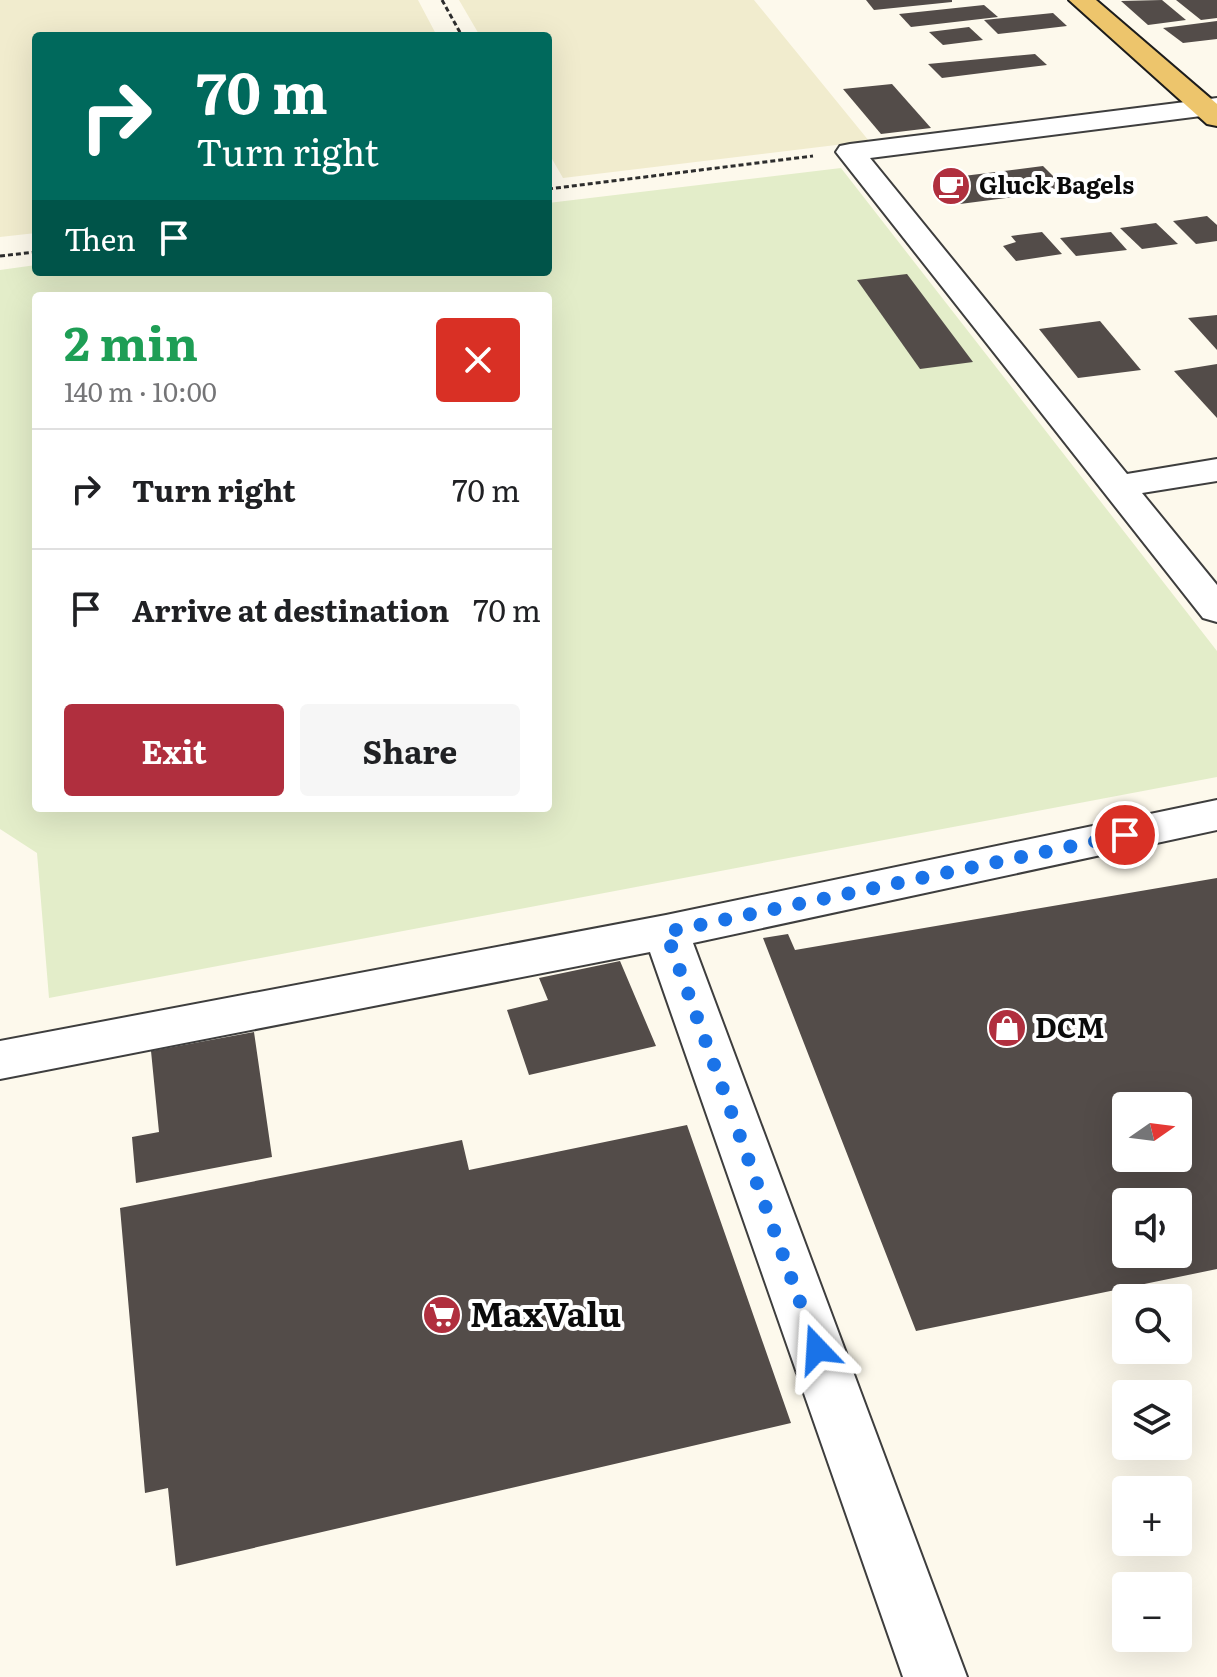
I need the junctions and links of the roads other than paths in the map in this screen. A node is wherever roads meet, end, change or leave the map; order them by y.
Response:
1 (1081, 0) edge
2 (1213, 111) edge
3 (1217, 470) edge
4 (1119, 486) junction
5 (1217, 610) edge
6 (1217, 815) edge
7 (666, 932) junction
8 (0, 1060) edge
9 (935, 1677) edge

1 - 2 main road
2 - 4 street
3 - 4 street
4 - 5 street
6 - 7 street
7 - 8 street
7 - 9 street

